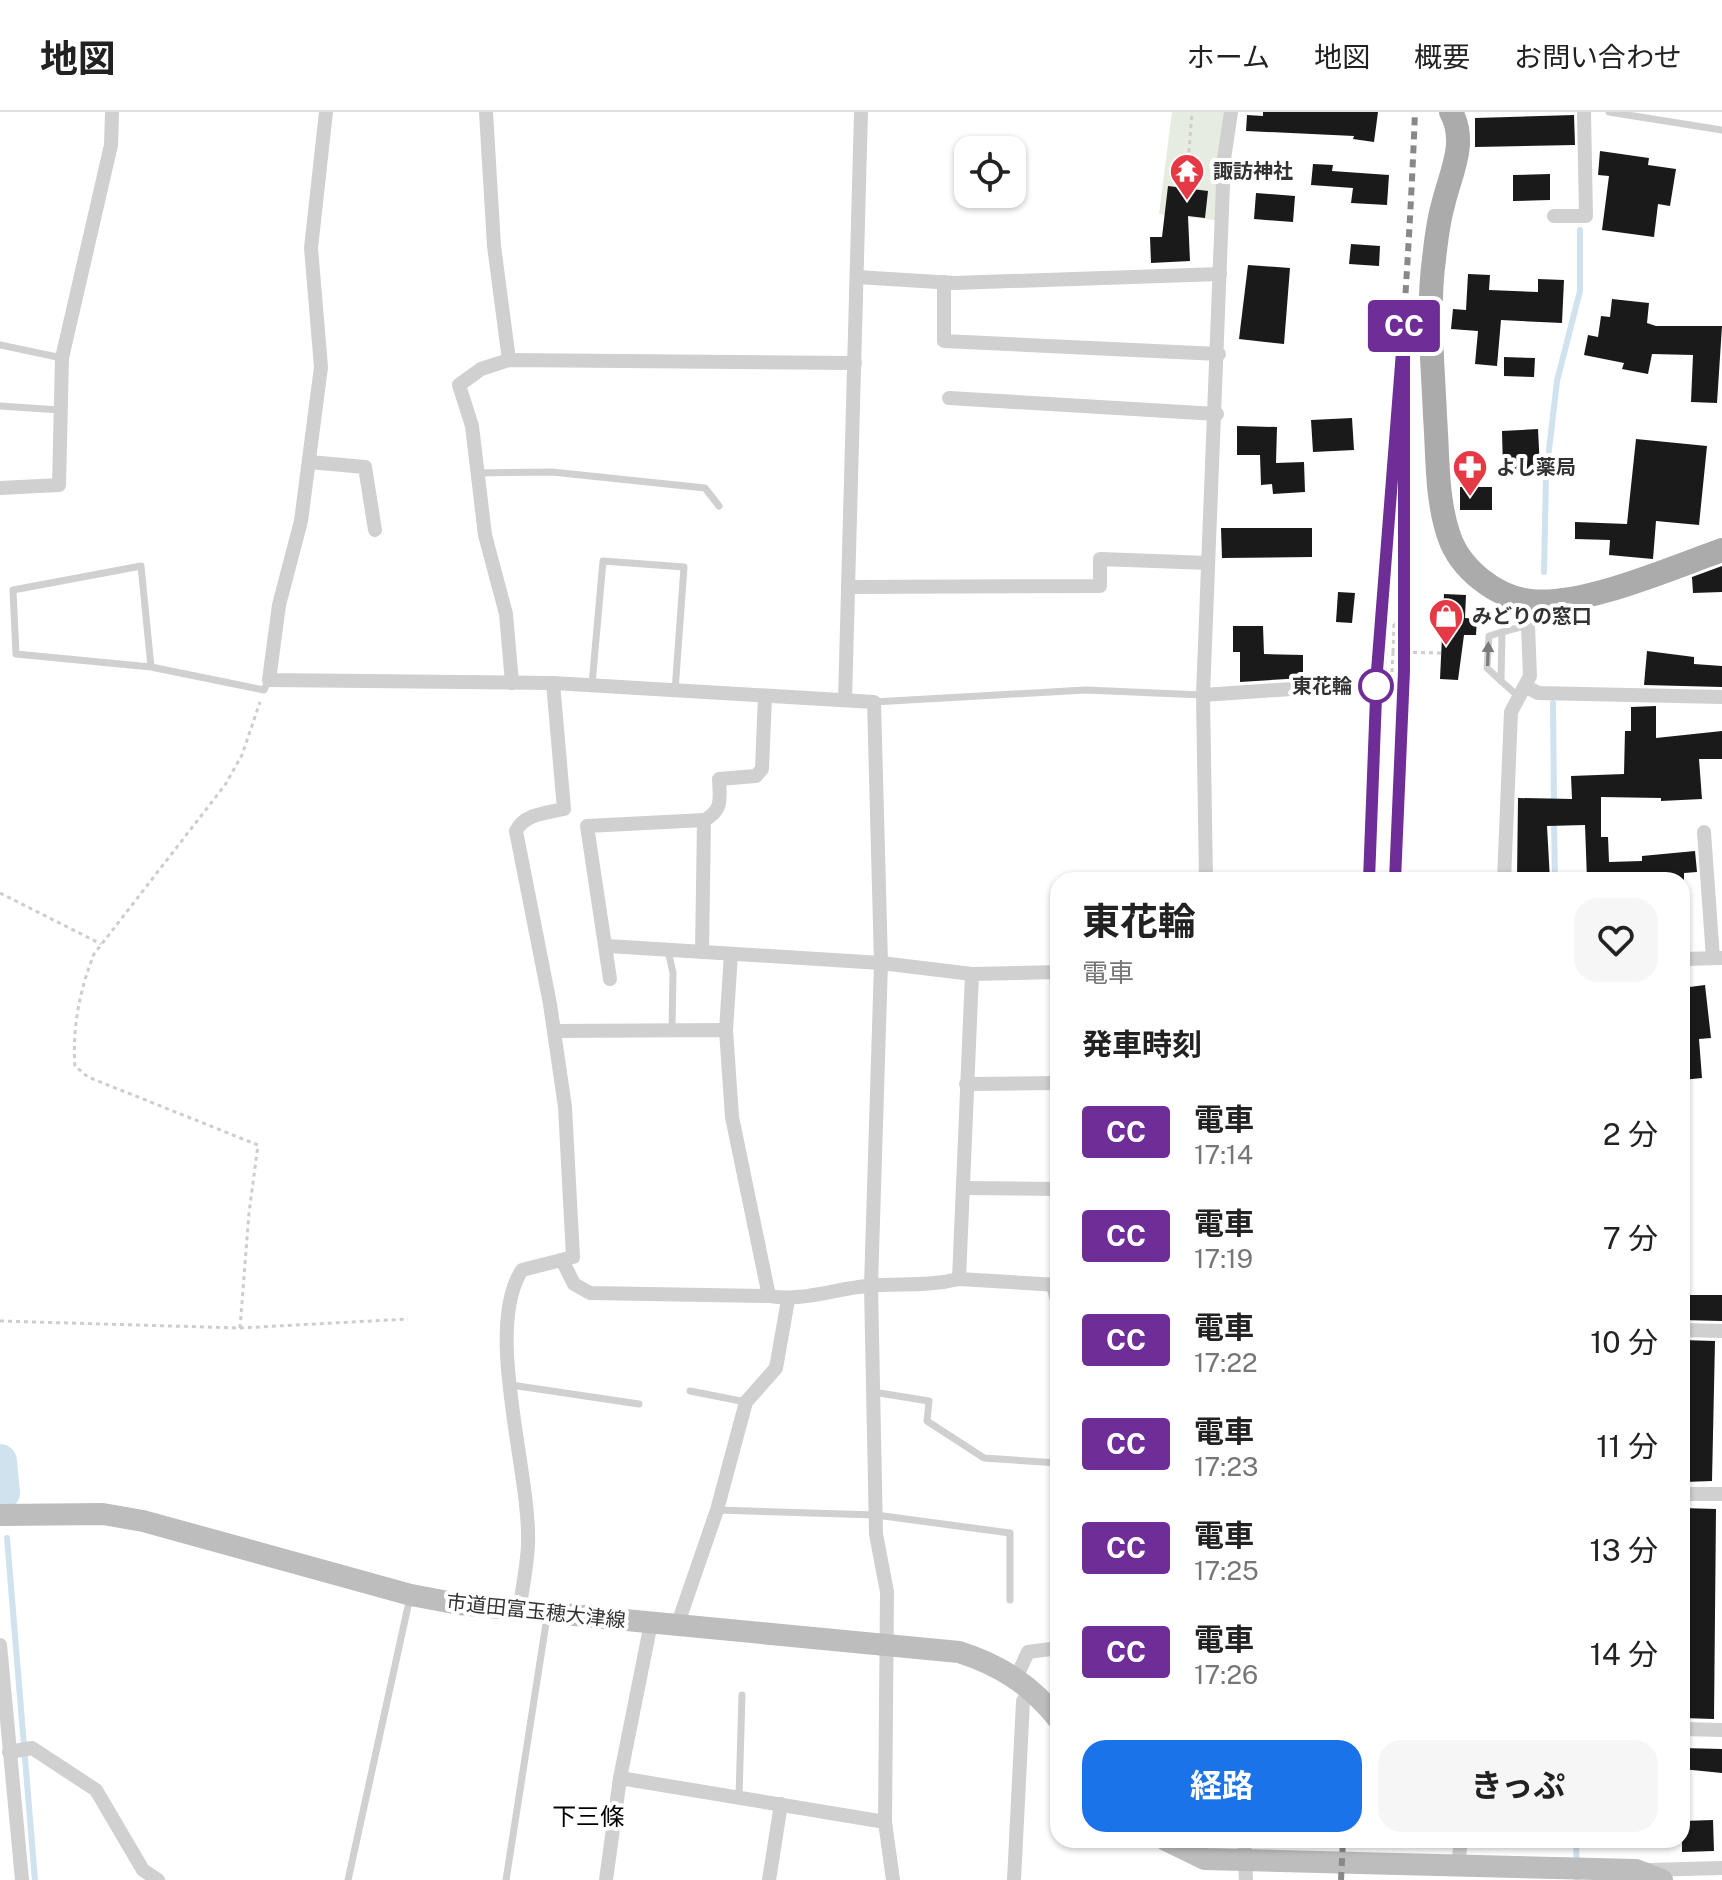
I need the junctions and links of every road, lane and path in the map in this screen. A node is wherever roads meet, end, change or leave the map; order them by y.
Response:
1 (112, 112) edge
2 (326, 112) edge
3 (486, 112) edge
4 (861, 112) edge
5 (1192, 112) edge
6 (1231, 112) edge
7 (1451, 112) edge
8 (1584, 112) edge
9 (1609, 112) edge
10 (1722, 130) edge
11 (1187, 176) dead end
12 (1554, 216) dead end
13 (1220, 274) junction
14 (857, 277) junction
15 (944, 282) junction
16 (0, 345) edge
17 (1219, 354) junction
18 (62, 358) junction
19 (509, 360) junction
20 (855, 363) junction
21 (949, 398) dead end
22 (0, 406) edge
23 (60, 410) junction
24 (1217, 414) junction
25 (309, 462) junction
26 (477, 473) junction
27 (0, 488) edge
28 (719, 506) dead end
29 (375, 530) dead end
30 (1722, 550) edge
31 (1208, 563) junction
32 (848, 587) junction
33 (1528, 613) junction
34 (1502, 632) junction
35 (1393, 652) junction
36 (1441, 653) dead end
37 (151, 667) junction
38 (1385, 672) dead end
39 (1392, 672) dead end
40 (1501, 681) junction
41 (512, 683) junction
42 (553, 683) junction
43 (266, 685) junction
44 (592, 685) junction
45 (1320, 687) dead end
46 (675, 691) junction
47 (1522, 691) junction
48 (1203, 695) junction
49 (765, 696) junction
50 (1722, 697) edge
51 (845, 700) junction
52 (874, 702) junction
53 (704, 820) junction
54 (1704, 832) dead end
55 (1206, 872) edge
56 (1504, 872) edge
57 (0, 893) edge
58 (101, 944) junction
59 (608, 946) junction
60 (668, 950) junction
61 (702, 952) junction
62 (731, 954) junction
63 (1717, 958) edge
64 (1690, 959) edge
65 (881, 963) junction
66 (1050, 972) edge
67 (972, 974) junction
68 (610, 979) dead end
69 (672, 1030) junction
70 (726, 1030) junction
71 (554, 1031) junction
72 (1050, 1083) edge
73 (966, 1084) junction
74 (963, 1188) junction
75 (1050, 1189) edge
76 (562, 1260) junction
77 (959, 1279) junction
78 (1050, 1285) edge
79 (871, 1286) junction
80 (769, 1296) junction
81 (788, 1300) junction
82 (408, 1319) dead end
83 (0, 1321) edge
84 (240, 1328) junction
85 (1690, 1330) edge
86 (1722, 1331) edge
87 (511, 1385) junction
88 (690, 1391) dead end
89 (873, 1392) junction
90 (746, 1402) junction
91 (639, 1404) dead end
92 (1050, 1462) edge
93 (1690, 1494) edge
94 (1722, 1494) edge
95 (717, 1510) junction
96 (0, 1515) edge
97 (876, 1515) junction
98 (411, 1595) junction
99 (1010, 1600) dead end
100 (519, 1612) junction
101 (548, 1615) junction
102 (651, 1623) junction
103 (677, 1626) junction
104 (888, 1643) junction
105 (0, 1645) edge
106 (1050, 1649) edge
107 (1024, 1684) junction
108 (742, 1695) dead end
109 (1050, 1711) edge
110 (1690, 1729) edge
111 (1722, 1730) edge
112 (12, 1751) junction
113 (620, 1778) junction
114 (739, 1797) junction
115 (781, 1804) junction
116 (885, 1822) junction
117 (1182, 1848) edge
118 (1460, 1848) edge
119 (1245, 1860) edge
120 (1458, 1866) junction
121 (1722, 1868) edge
122 (1636, 1870) junction
123 (22, 1880) edge
124 (158, 1880) edge
125 (348, 1880) edge
126 (506, 1880) edge
127 (606, 1880) edge
128 (769, 1880) edge
129 (893, 1880) edge
130 (1014, 1880) edge
131 (1662, 1880) edge

1 - 18 street
2 - 25 street
3 - 19 street
4 - 14 street
5 - 11 path
6 - 13 street
7 - 33 main road
8 - 12 street
9 - 10 lane
13 - 15 street
13 - 17 street
14 - 15 street
14 - 20 street
15 - 17 street
16 - 18 lane
17 - 24 street
18 - 23 street
19 - 20 street
19 - 26 street
20 - 32 street
21 - 24 street
22 - 23 lane
23 - 27 street
24 - 31 street
25 - 29 street
25 - 43 street
26 - 28 lane
26 - 41 street
30 - 33 main road
31 - 32 street
31 - 48 street
32 - 51 street
33 - 34 lane
33 - 47 street
34 - 40 lane
40 -> 34 lane
35 - 36 path
35 - 38 path
35 - 39 path
37 - 37 lane
37 - 43 lane
40 - 47 lane
41 - 42 street
41 - 43 street
42 - 44 street
42 - 71 street
43 - 58 path
44 - 46 street
44 - 46 lane
45 - 48 street
46 - 49 street
47 - 50 street
47 - 56 street
48 - 52 lane
48 - 55 street
49 - 51 street
49 - 53 street
51 - 52 street
52 - 65 street
53 - 59 street
53 - 61 street
54 - 63 street
57 - 58 path
58 - 84 path
59 - 60 street
59 - 68 street
60 - 61 street
60 - 69 lane
61 - 62 street
62 - 65 street
62 - 70 street
63 - 64 street
65 - 67 street
65 - 79 street
66 - 67 street
67 - 73 street
69 - 70 street
69 - 71 street
70 - 80 street
71 - 76 street
72 - 73 street
73 - 74 street
74 - 75 street
74 - 77 street
76 - 80 street
76 - 87 street
77 - 78 street
77 - 79 street
79 - 81 street
79 - 89 street
80 - 81 street
81 - 90 street
82 - 84 path
83 - 84 path
85 - 86 street
87 - 91 lane
87 - 100 street
88 - 90 lane
89 - 92 lane
89 - 97 street
90 - 95 street
93 - 94 street
95 - 97 lane
95 - 103 street
96 - 98 street, 市道田富玉穂大津線
97 - 99 lane
97 - 104 street
98 - 100 street, 市道田富玉穂大津線
98 - 125 lane
100 - 101 street, 市道田富玉穂大津線
101 - 102 street, 市道田富玉穂大津線
101 - 126 lane
102 - 103 street, 市道田富玉穂大津線
102 - 113 street
103 - 104 street, 市道田富玉穂大津線
104 - 107 street, 市道田富玉穂大津線
104 - 116 street
105 - 112 street
106 - 107 street
107 - 109 street, 市道田富玉穂大津線
107 - 130 street
108 - 114 lane
110 - 111 street
112 - 123 street
112 - 124 street
113 - 114 street
113 - 127 street
114 - 115 street
115 - 116 street
115 - 128 street
116 - 129 street
117 - 119 street
118 - 120 street
119 - 120 street
120 - 122 street
121 - 122 street
122 - 131 street

